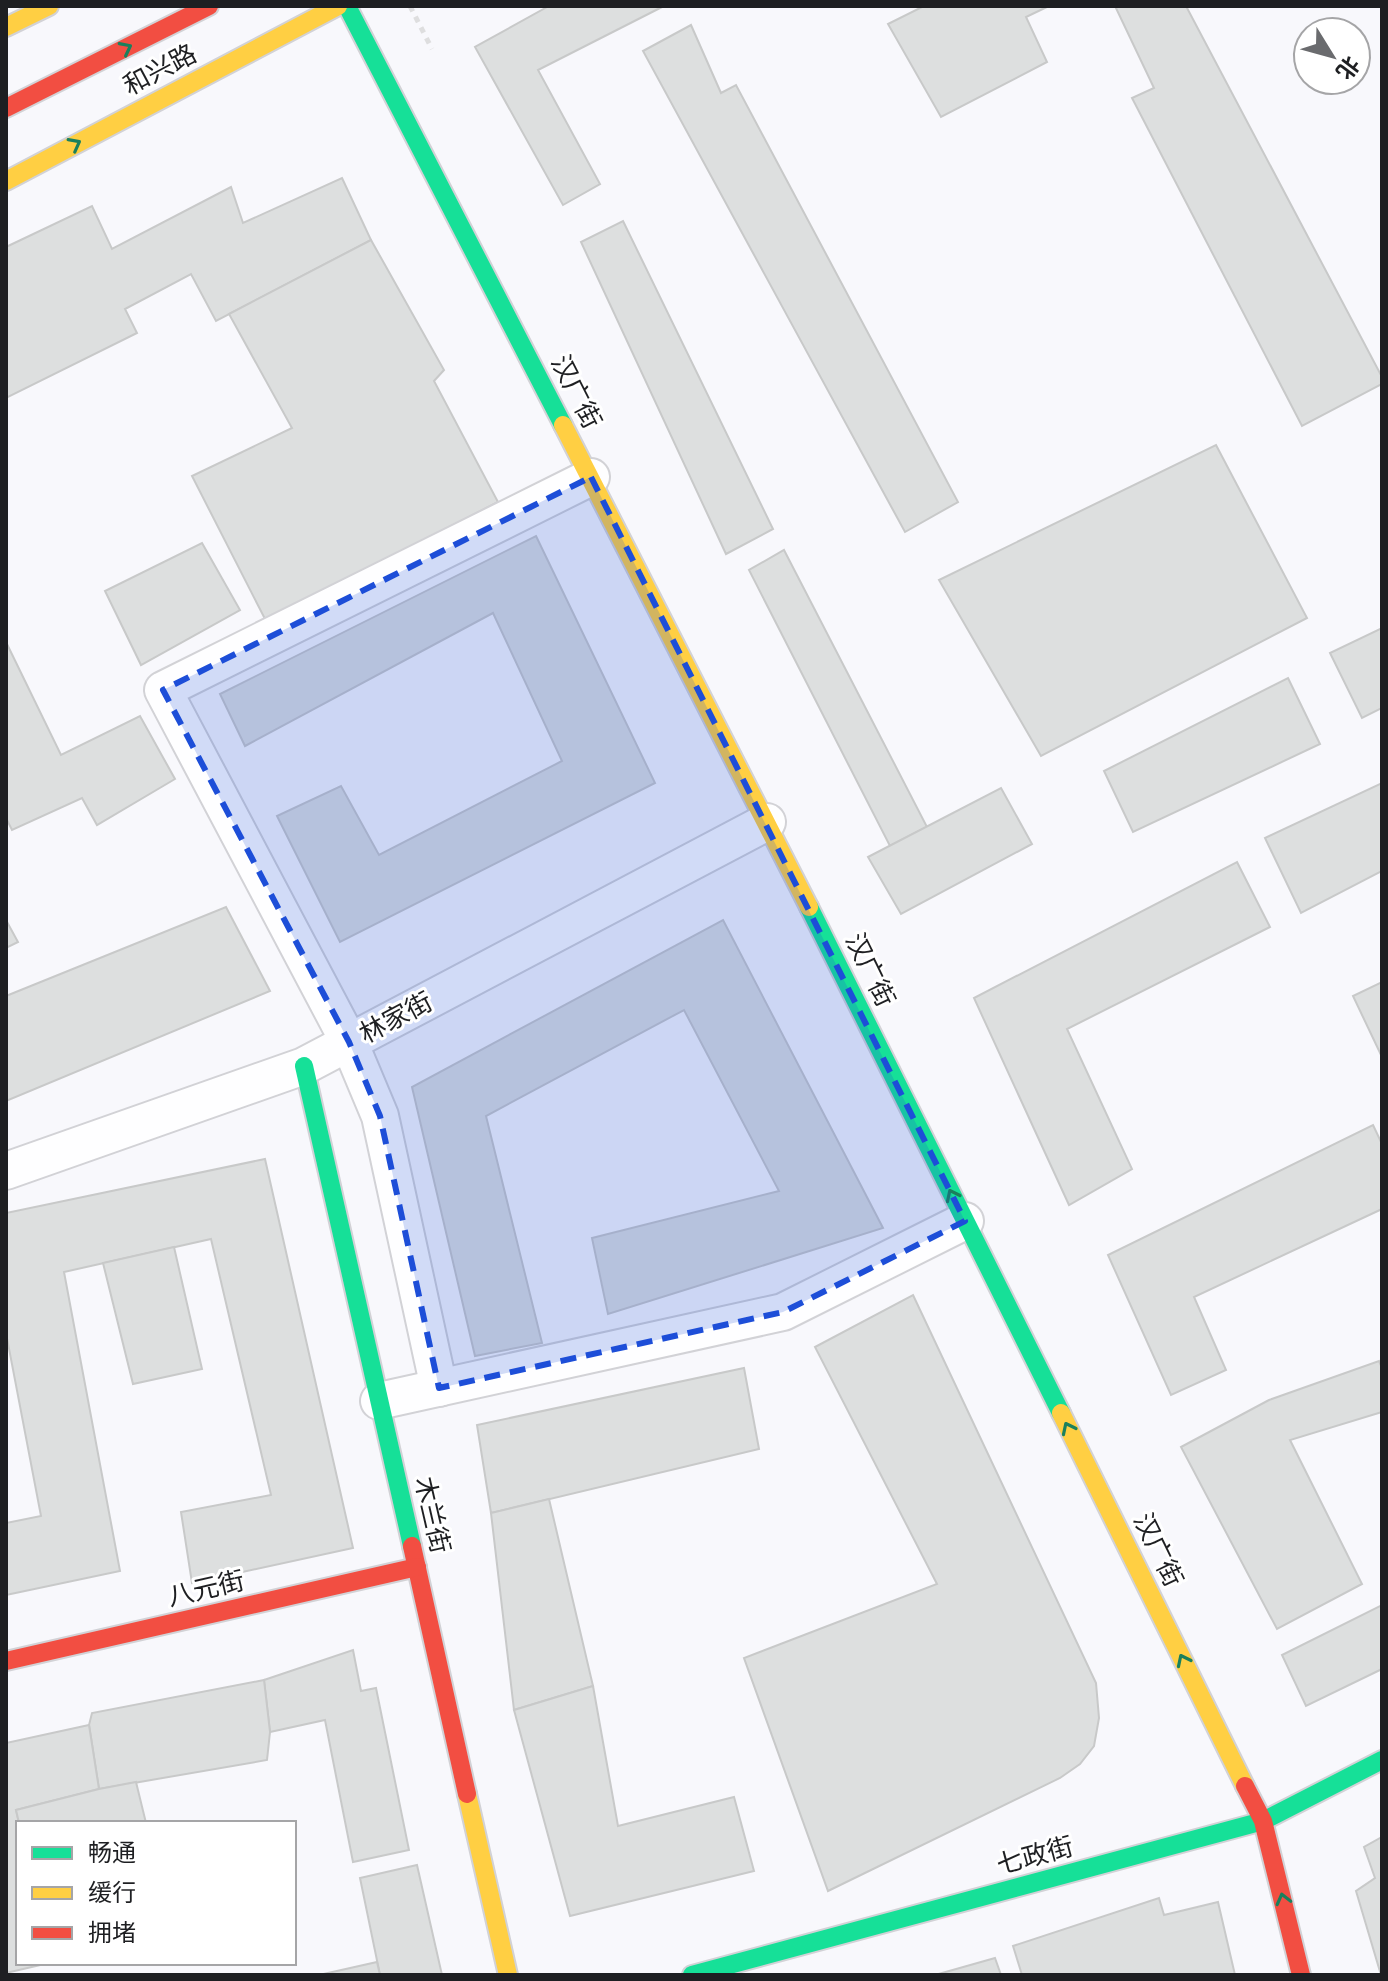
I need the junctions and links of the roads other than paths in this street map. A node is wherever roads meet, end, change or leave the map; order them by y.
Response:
1 (49, 6) edge
2 (209, 6) edge
3 (338, 6) edge
4 (347, 6) edge
5 (6, 27) edge
6 (6, 108) edge
7 (6, 181) edge
8 (591, 477) junction
9 (767, 822) junction
10 (349, 1042) junction
11 (304, 1066) junction
12 (6, 1171) edge
13 (965, 1221) junction
14 (439, 1388) junction
15 (379, 1401) junction
16 (417, 1567) junction
17 (6, 1661) edge
18 (1382, 1760) edge
19 (1263, 1821) junction
20 (508, 1975) edge
21 (692, 1975) edge
22 (1301, 1975) edge

1 - 5 main road
6 -> 2 main road, 和兴路
7 -> 3 main road, 和兴路
4 - 8 main road, 汉广街
8 - 9 main road, 汉广街
8 - 10 street
9 - 10 street, 林家街
13 -> 9 main road, 汉广街
10 - 11 street, 林家街
10 - 14 street
11 - 12 street, 林家街
11 - 15 main road, 木兰街
13 - 14 street
19 -> 13 main road, 汉广街
14 - 15 street
15 - 16 main road, 木兰街
16 - 17 main road, 八元街
16 - 20 main road, 木兰街
18 - 19 main road, 七政街
19 - 21 main road, 七政街
22 -> 19 main road, 汉广街

